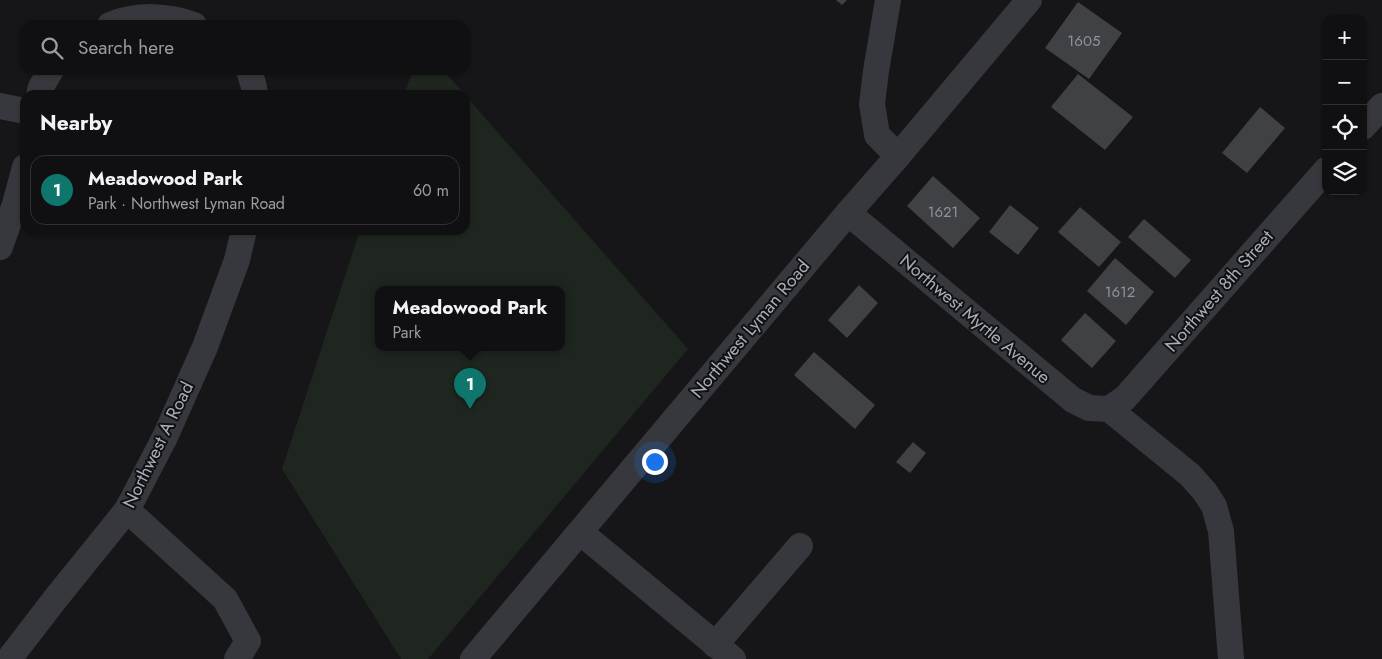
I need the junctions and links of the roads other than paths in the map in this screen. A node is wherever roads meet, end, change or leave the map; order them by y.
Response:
1 (888, 0) edge
2 (1019, 3) edge
3 (128, 20) edge
4 (176, 20) edge
5 (48, 75) edge
6 (250, 75) edge
7 (40, 90) edge
8 (254, 90) edge
9 (0, 106) edge
10 (1382, 106) edge
11 (20, 110) edge
12 (1367, 123) edge
13 (898, 156) junction
14 (1322, 175) edge
15 (20, 188) edge
16 (848, 213) junction
17 (243, 235) edge
18 (0, 246) edge
19 (1109, 409) junction
20 (127, 510) junction
21 (580, 532) junction
22 (800, 546) dead end
23 (724, 652) edge
24 (9, 659) edge
25 (237, 659) edge
26 (473, 659) edge
27 (1231, 659) edge

1 - 13 street
2 - 13 street, Northwest Lyman Road
3 - 4 street
5 - 7 street
6 - 8 street
9 - 11 street
10 - 12 street
13 - 16 street, Northwest Lyman Road
14 - 19 street, Northwest 8th Street
15 - 18 street
16 - 19 street, Northwest Myrtle Avenue
16 - 21 street, Northwest Lyman Road
17 - 20 street, Northwest A Road
19 - 27 street
20 - 24 street, Northwest A Road
20 - 25 street
21 - 23 street
21 - 26 street, Northwest Lyman Road
22 - 23 street

